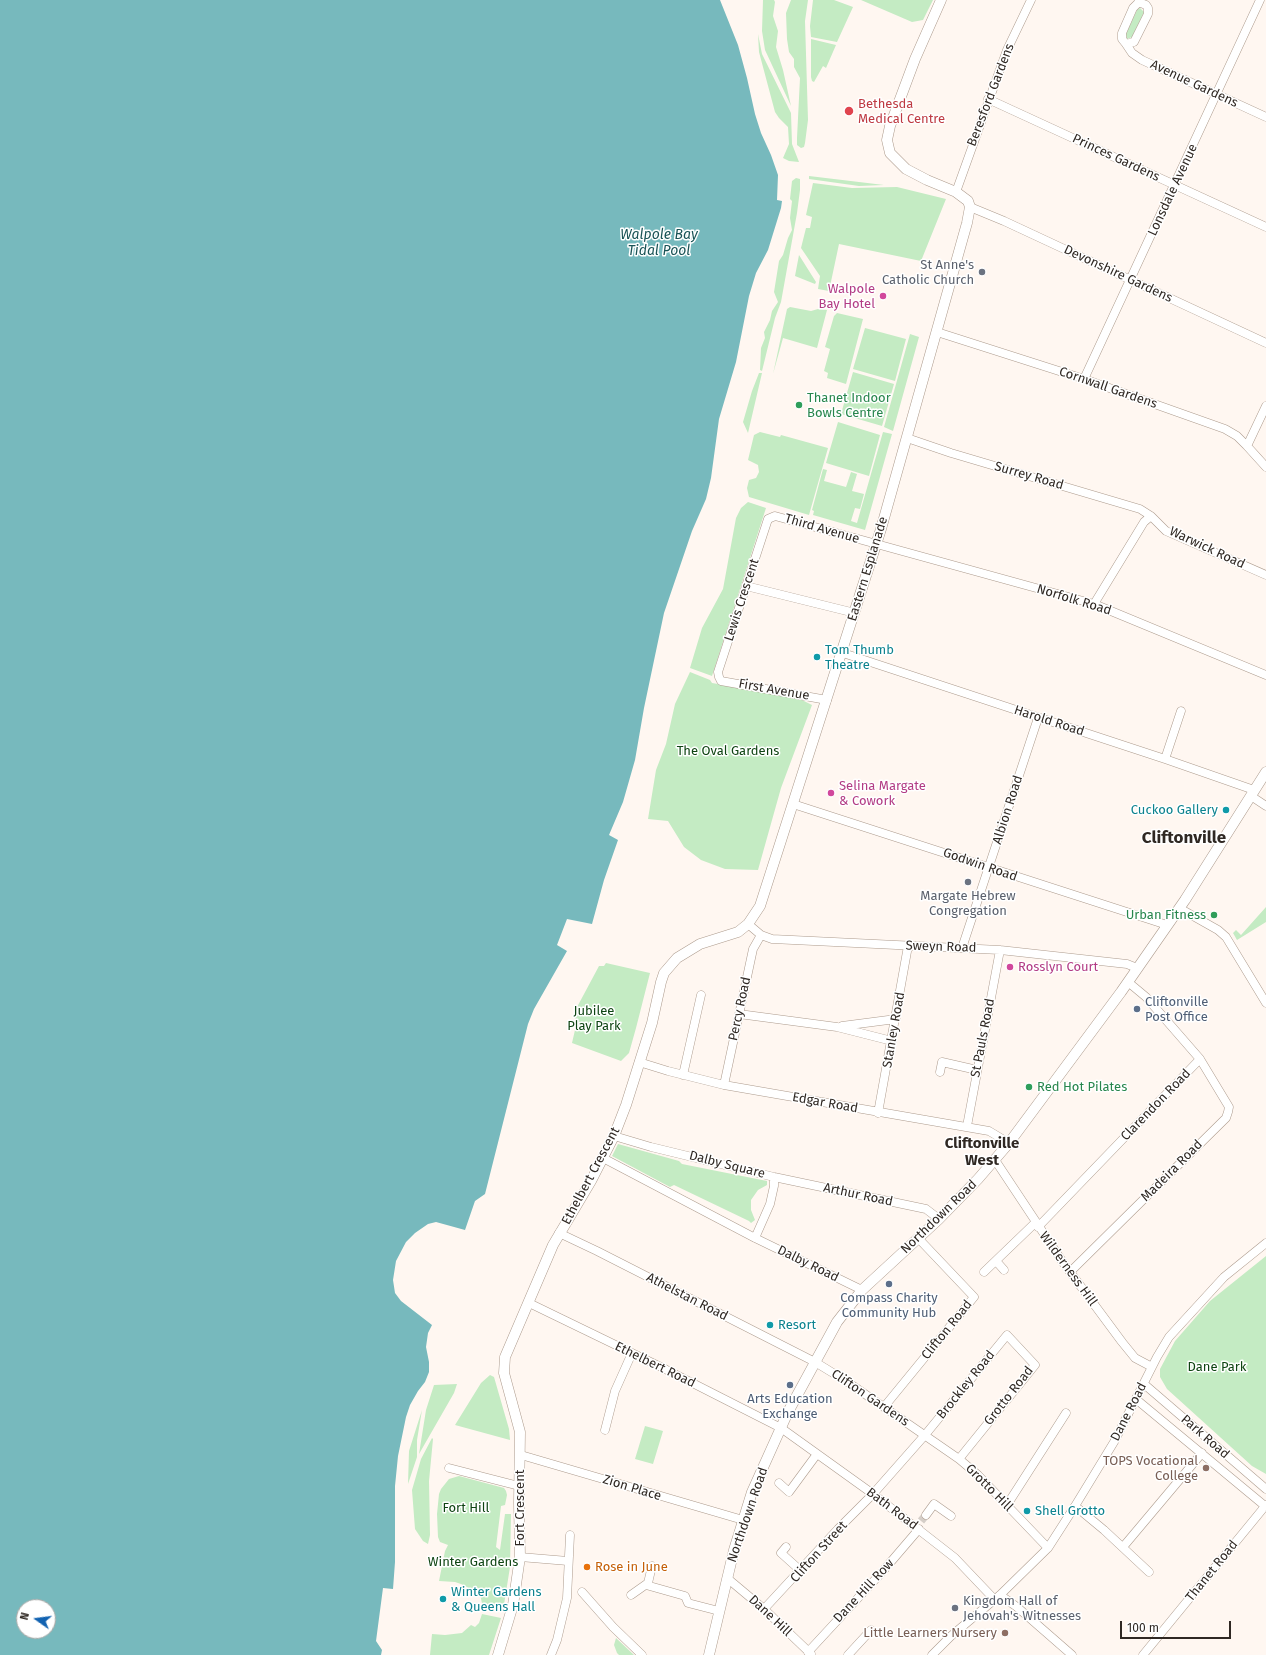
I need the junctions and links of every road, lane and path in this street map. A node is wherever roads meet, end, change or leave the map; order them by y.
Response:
1 (941, 0) edge
2 (1260, 0) edge
3 (1028, 1) edge
4 (1143, 2) edge
5 (1126, 44) junction
6 (1217, 95) junction
7 (988, 99) junction
8 (1266, 117) edge
9 (1175, 184) junction
10 (956, 192) junction
11 (970, 207) junction
12 (1266, 227) edge
13 (1131, 280) junction
14 (937, 332) junction
15 (1266, 343) edge
16 (1084, 379) junction
17 (1266, 406) edge
18 (907, 438) junction
19 (1248, 446) junction
20 (1266, 467) edge
21 (1151, 516) junction
22 (768, 520) joint
23 (876, 545) junction
24 (1266, 576) edge
25 (746, 586) junction
26 (1094, 604) junction
27 (855, 613) junction
28 (843, 653) junction
29 (1266, 675) edge
30 (721, 681) joint
31 (827, 700) junction
32 (1181, 711) dead end
33 (1038, 718) junction
34 (1166, 759) junction
35 (1266, 772) edge
36 (1252, 793) junction
37 (793, 804) junction
38 (1266, 806) edge
39 (988, 868) junction
40 (1179, 908) junction
41 (748, 924) junction
42 (1167, 925) junction
43 (761, 935) junction
44 (908, 946) junction
45 (962, 948) junction
46 (1000, 950) junction
47 (1137, 968) junction
48 (1128, 982) junction
49 (701, 995) dead end
50 (1266, 1003) edge
51 (739, 1014) junction
52 (896, 1019) junction
53 (837, 1027) junction
54 (892, 1040) junction
55 (1200, 1059) junction
56 (639, 1062) junction
57 (978, 1070) junction
58 (940, 1072) dead end
59 (683, 1075) junction
60 (724, 1085) junction
61 (878, 1113) junction
62 (967, 1126) junction
63 (614, 1136) junction
64 (1009, 1142) junction
65 (603, 1158) junction
66 (995, 1160) junction
67 (774, 1177) junction
68 (939, 1219) junction
69 (1036, 1225) junction
70 (559, 1233) junction
71 (754, 1238) junction
72 (918, 1238) junction
73 (1266, 1243) edge
74 (996, 1261) junction
75 (1004, 1270) dead end
76 (984, 1272) dead end
77 (1070, 1272) junction
78 (862, 1290) junction
79 (529, 1303) junction
80 (520, 1324) joint
81 (1007, 1335) joint
82 (632, 1353) junction
83 (815, 1362) junction
84 (1152, 1367) junction
85 (1144, 1384) junction
86 (1137, 1400) junction
87 (884, 1407) junction
88 (1066, 1413) dead end
89 (781, 1428) junction
90 (605, 1430) dead end
91 (926, 1435) junction
92 (1202, 1453) junction
93 (818, 1454) junction
94 (520, 1455) junction
95 (959, 1458) junction
96 (449, 1468) dead end
97 (779, 1483) dead end
98 (519, 1486) junction
99 (1266, 1489) edge
100 (873, 1494) junction
101 (1007, 1505) junction
102 (1266, 1505) edge
103 (1075, 1506) junction
104 (951, 1516) dead end
105 (743, 1520) junction
106 (921, 1523) junction
107 (570, 1535) dead end
108 (786, 1547) dead end
109 (1123, 1547) junction
110 (1048, 1548) junction
111 (520, 1557) junction
112 (568, 1561) junction
113 (652, 1566) dead end
114 (801, 1571) junction
115 (1149, 1572) dead end
116 (727, 1578) junction
117 (646, 1585) junction
118 (582, 1592) dead end
119 (632, 1595) dead end
120 (997, 1598) junction
121 (764, 1609) junction
122 (719, 1611) junction
123 (871, 1630) dead end
124 (810, 1653) edge
125 (498, 1655) edge
126 (551, 1655) edge
127 (642, 1655) edge
128 (709, 1655) edge
129 (848, 1655) edge
130 (932, 1655) edge
131 (1072, 1655) edge
132 (1143, 1655) edge

1 - 10 main road
2 - 6 street, Lonsdale Avenue
3 - 7 street, Beresford Gardens
4 - 5 street
4 - 5 street
5 - 6 street, Avenue Gardens
6 - 8 street, Avenue Gardens
6 - 9 street, Lonsdale Avenue
7 - 9 street, Princes Gardens
7 - 10 street, Beresford Gardens
9 - 12 street, Princes Gardens
9 - 13 street, Lonsdale Avenue
10 - 11 main road
11 - 13 street, Devonshire Gardens
11 - 14 main road, Eastern Esplanade
13 - 15 street, Devonshire Gardens
13 - 16 street, Lonsdale Avenue
14 - 16 street, Cornwall Gardens
14 - 18 main road, Eastern Esplanade
16 - 19 street, Cornwall Gardens
17 - 19 street
18 - 21 street, Surrey Road
18 - 23 main road, Eastern Esplanade
19 - 20 street, Cornwall Gardens
21 - 24 street, Warwick Road
21 - 26 street
22 - 23 street, Third Avenue
22 - 25 street, Lewis Crescent
23 - 26 street, Norfolk Road
23 - 27 main road, Eastern Esplanade
25 - 27 street
25 - 30 street, Lewis Crescent
26 - 29 street, Norfolk Road
27 - 28 main road, Eastern Esplanade
28 - 31 main road, Eastern Esplanade
28 - 33 street, Harold Road
30 - 31 street, First Avenue
31 - 37 main road, Eastern Esplanade
32 - 34 street
33 - 34 street, Harold Road
33 - 39 street, Albion Road
34 - 36 street, Harold Road
35 - 36 main road, Northdown Road
36 - 38 street, Harold Road
36 - 40 main road, Northdown Road
37 - 39 street, Godwin Road
37 - 41 main road, Eastern Esplanade
39 - 42 street, Godwin Road
39 - 45 street, Albion Road
40 - 42 main road, Northdown Road
40 - 50 street
41 - 43 street, Sweyn Road
41 - 56 main road, Ethelbert Crescent
42 - 47 main road, Northdown Road
43 - 44 street, Sweyn Road
43 - 51 street, Percy Road
44 - 45 street, Sweyn Road
44 - 52 street, Stanley Road
45 - 46 street, Sweyn Road
46 - 47 street, Sweyn Road
46 - 57 street, St Pauls Road
47 - 48 main road, Northdown Road
48 - 55 street, Clarendon Road
48 - 64 main road, Northdown Road
49 - 59 street
51 - 53 street
51 - 60 street, Percy Road
52 - 53 street
52 - 54 street, Stanley Road
53 - 54 street
54 - 61 street, Stanley Road
55 - 69 street, Clarendon Road
55 - 77 street, Madeira Road
56 - 59 street, Edgar Road
56 - 63 main road, Ethelbert Crescent
57 - 58 street
57 - 62 street, St Pauls Road
59 - 60 street, Edgar Road
60 - 61 street, Edgar Road
61 - 62 street, Edgar Road
62 - 64 street, Edgar Road
63 - 65 main road, Ethelbert Crescent
63 - 67 street, Dalby Square
64 - 66 main road, Northdown Road
65 - 70 main road, Ethelbert Crescent
65 - 71 street
66 - 68 main road, Northdown Road
66 - 69 street, Wilderness Hill
67 - 68 street, Arthur Road
67 - 71 street, Dalby Square
68 - 72 main road, Northdown Road
69 - 74 street, Clarendon Road
69 - 77 street, Wilderness Hill
70 - 79 main road, Ethelbert Crescent
70 - 83 street, Athelstan Road
71 - 78 street, Dalby Road
72 - 78 main road, Northdown Road
72 - 87 street, Clifton Road
73 - 84 street, Dane Road
74 - 75 street
74 - 76 street, Clarendon Road
77 - 84 street, Wilderness Hill
78 - 83 main road, Northdown Road
79 - 80 main road, Ethelbert Crescent
79 - 82 street, Ethelbert Road
80 - 94 main road, Fort Crescent
81 - 91 street, Brockley Road
81 - 95 street, Grotto Road
82 - 89 street, Ethelbert Road
82 - 90 street
83 - 87 street, Clifton Gardens
83 - 89 main road, Northdown Road
84 - 85 street, Dane Road
85 - 86 street, Dane Road
85 - 99 street, Park Road
86 - 92 street
86 - 103 street, Dane Road
87 - 91 street, Clifton Gardens
88 - 101 street
89 - 93 street, Bath Road
89 - 105 main road, Northdown Road
91 - 95 street, Grotto Hill
91 - 100 street, Brockley Road
92 - 102 street
92 - 109 street
93 - 97 street
93 - 100 street, Bath Road
94 - 98 main road, Fort Crescent
94 - 105 street, Zion Place
95 - 101 street, Grotto Hill
96 - 98 street
98 - 111 main road, Fort Crescent
100 - 106 street, Bath Road
100 - 114 street, Clifton Street
101 - 110 street, Grotto Hill
102 - 132 street, Thanet Road
103 - 109 street
103 - 110 street, Dane Road
104 - 106 street, Dane Hill Row
105 - 116 main road, Northdown Road
106 - 120 street, Bath Road
106 - 124 street, Dane Hill Row
107 - 112 street
108 - 114 street
109 - 115 street
110 - 120 street, Dane Road
111 - 112 street
111 - 125 main road, Fort Crescent
112 - 126 street
113 - 117 street
114 - 121 street, Clifton Street
116 - 121 street, Dane Hill
116 - 122 main road, Northdown Road
117 - 119 street
117 - 122 street
118 - 127 street
120 - 130 street, Dane Road
120 - 131 street, Bath Road
121 - 124 street, Dane Hill
122 - 128 main road, Northdown Road
123 - 129 street

